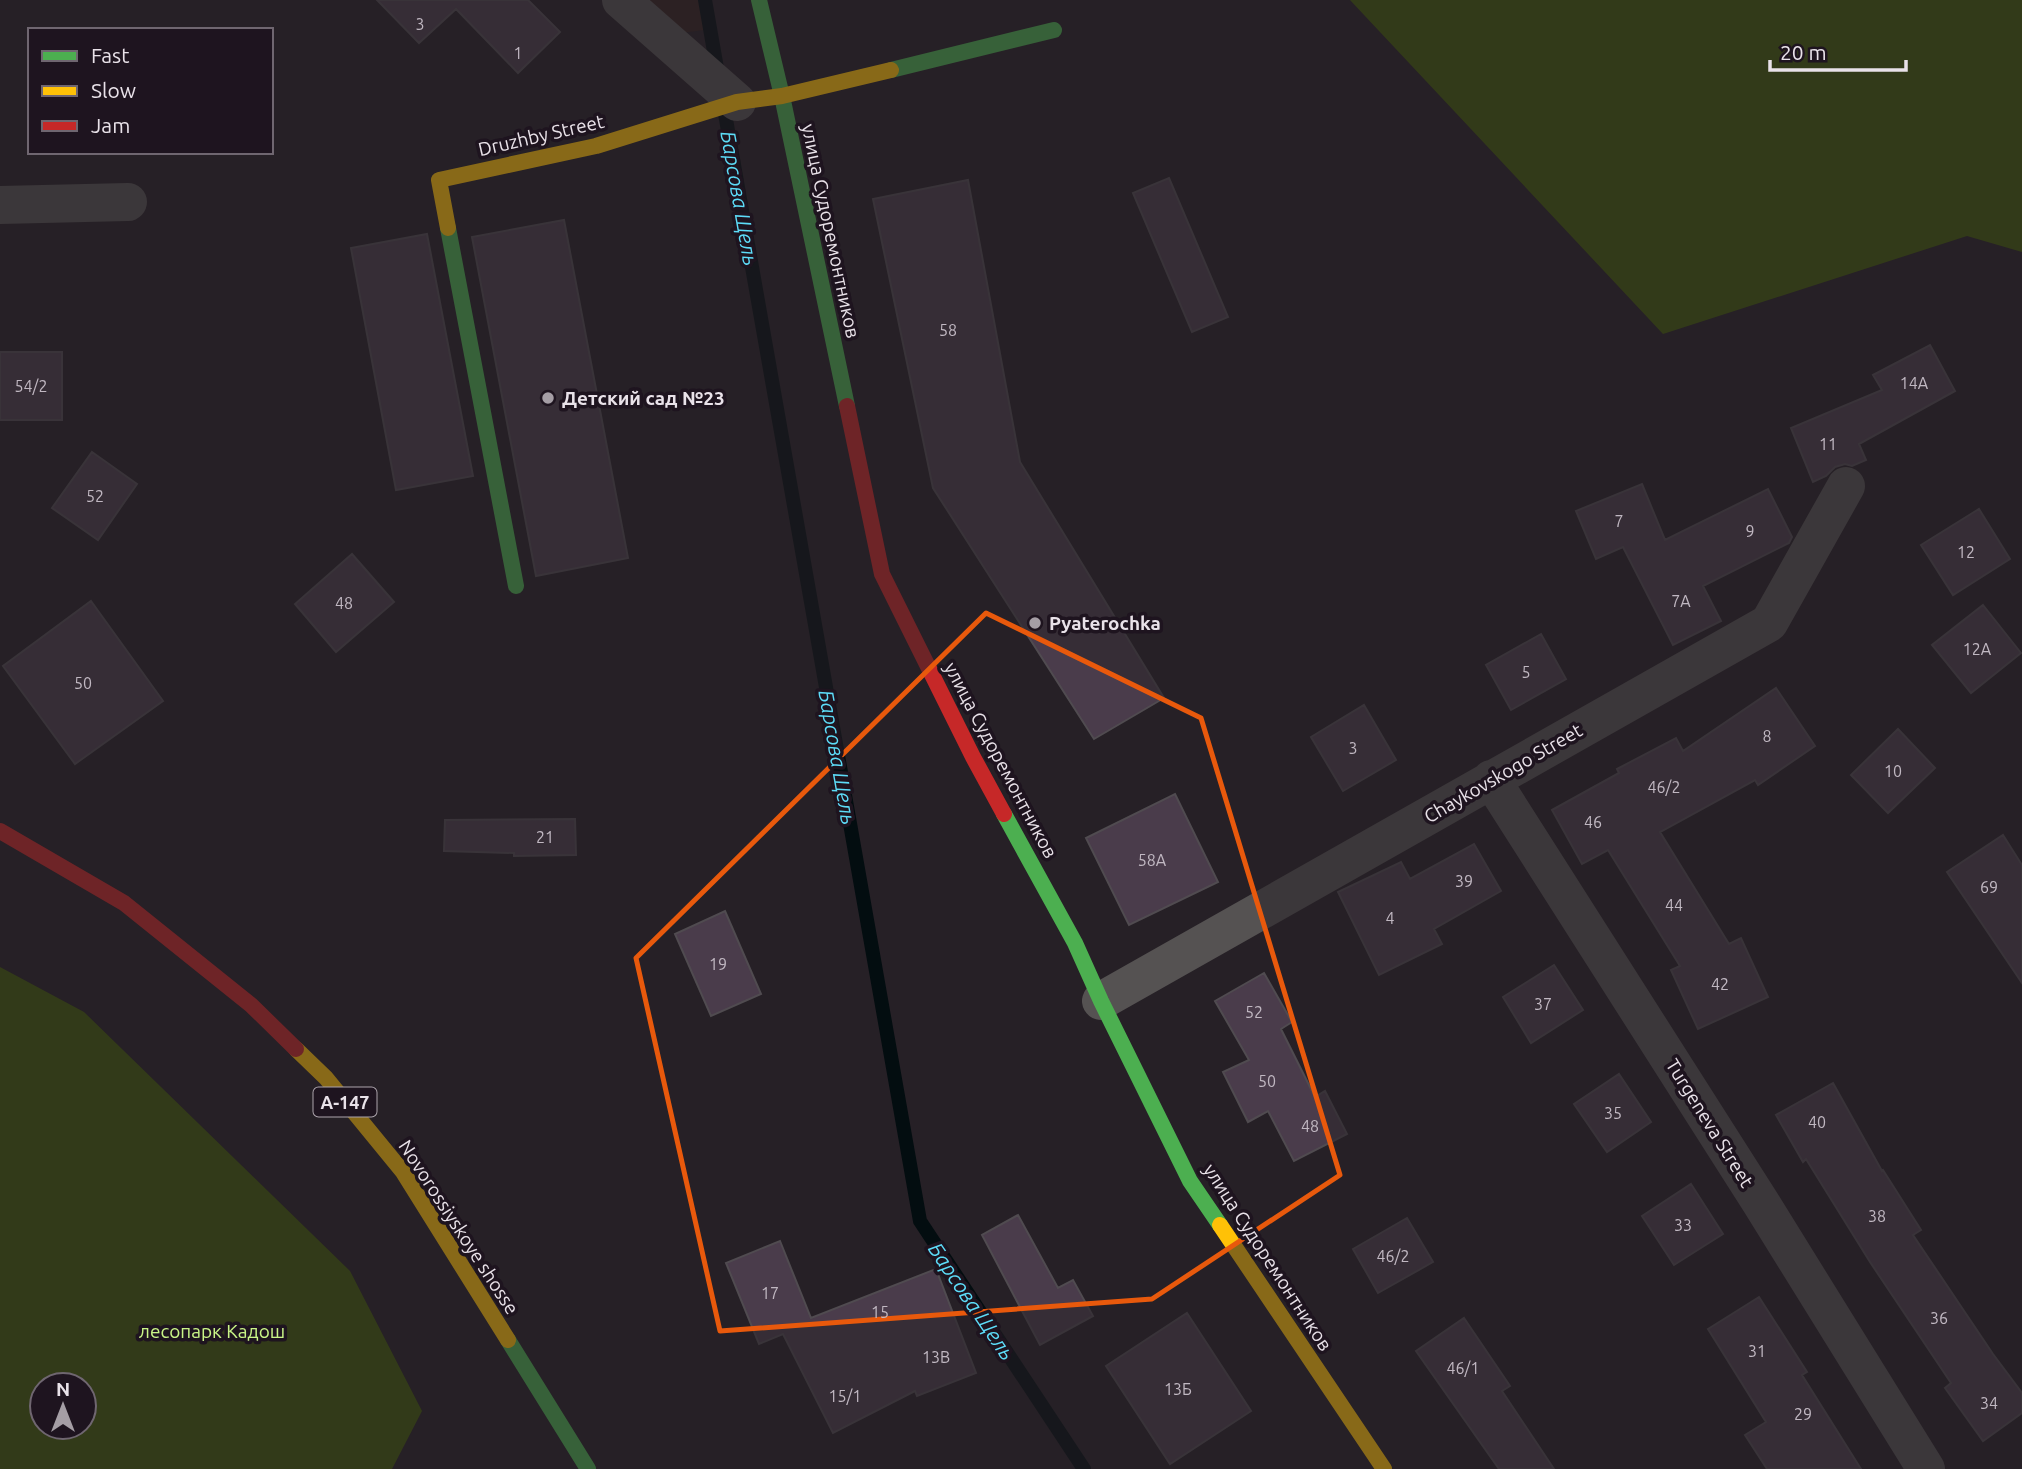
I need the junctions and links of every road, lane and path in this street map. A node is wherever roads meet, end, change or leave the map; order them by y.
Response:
1 (621, 0) edge
2 (759, 0) edge
3 (1054, 30) dead end
4 (782, 96) junction
5 (737, 102) junction
6 (128, 202) dead end
7 (0, 205) edge
8 (1846, 486) dead end
9 (516, 586) dead end
10 (1491, 779) junction
11 (0, 831) edge
12 (1101, 1001) junction
13 (588, 1469) edge
14 (1384, 1469) edge
15 (1926, 1469) edge

1 - 5 street
2 - 4 main road, улица Судоремонтников
3 - 4 main road, Druzhby Street
4 - 5 main road, Druzhby Street
4 - 12 main road, улица Судоремонтников
5 - 9 main road, Druzhby Street
6 - 7 street
8 - 10 street, Chaykovskogo Street
10 - 12 street, Chaykovskogo Street
10 - 15 street, Turgeneva Street
11 - 13 main road, Novorossiyskoye shosse / А-147
12 - 14 main road, улица Судоремонтников

